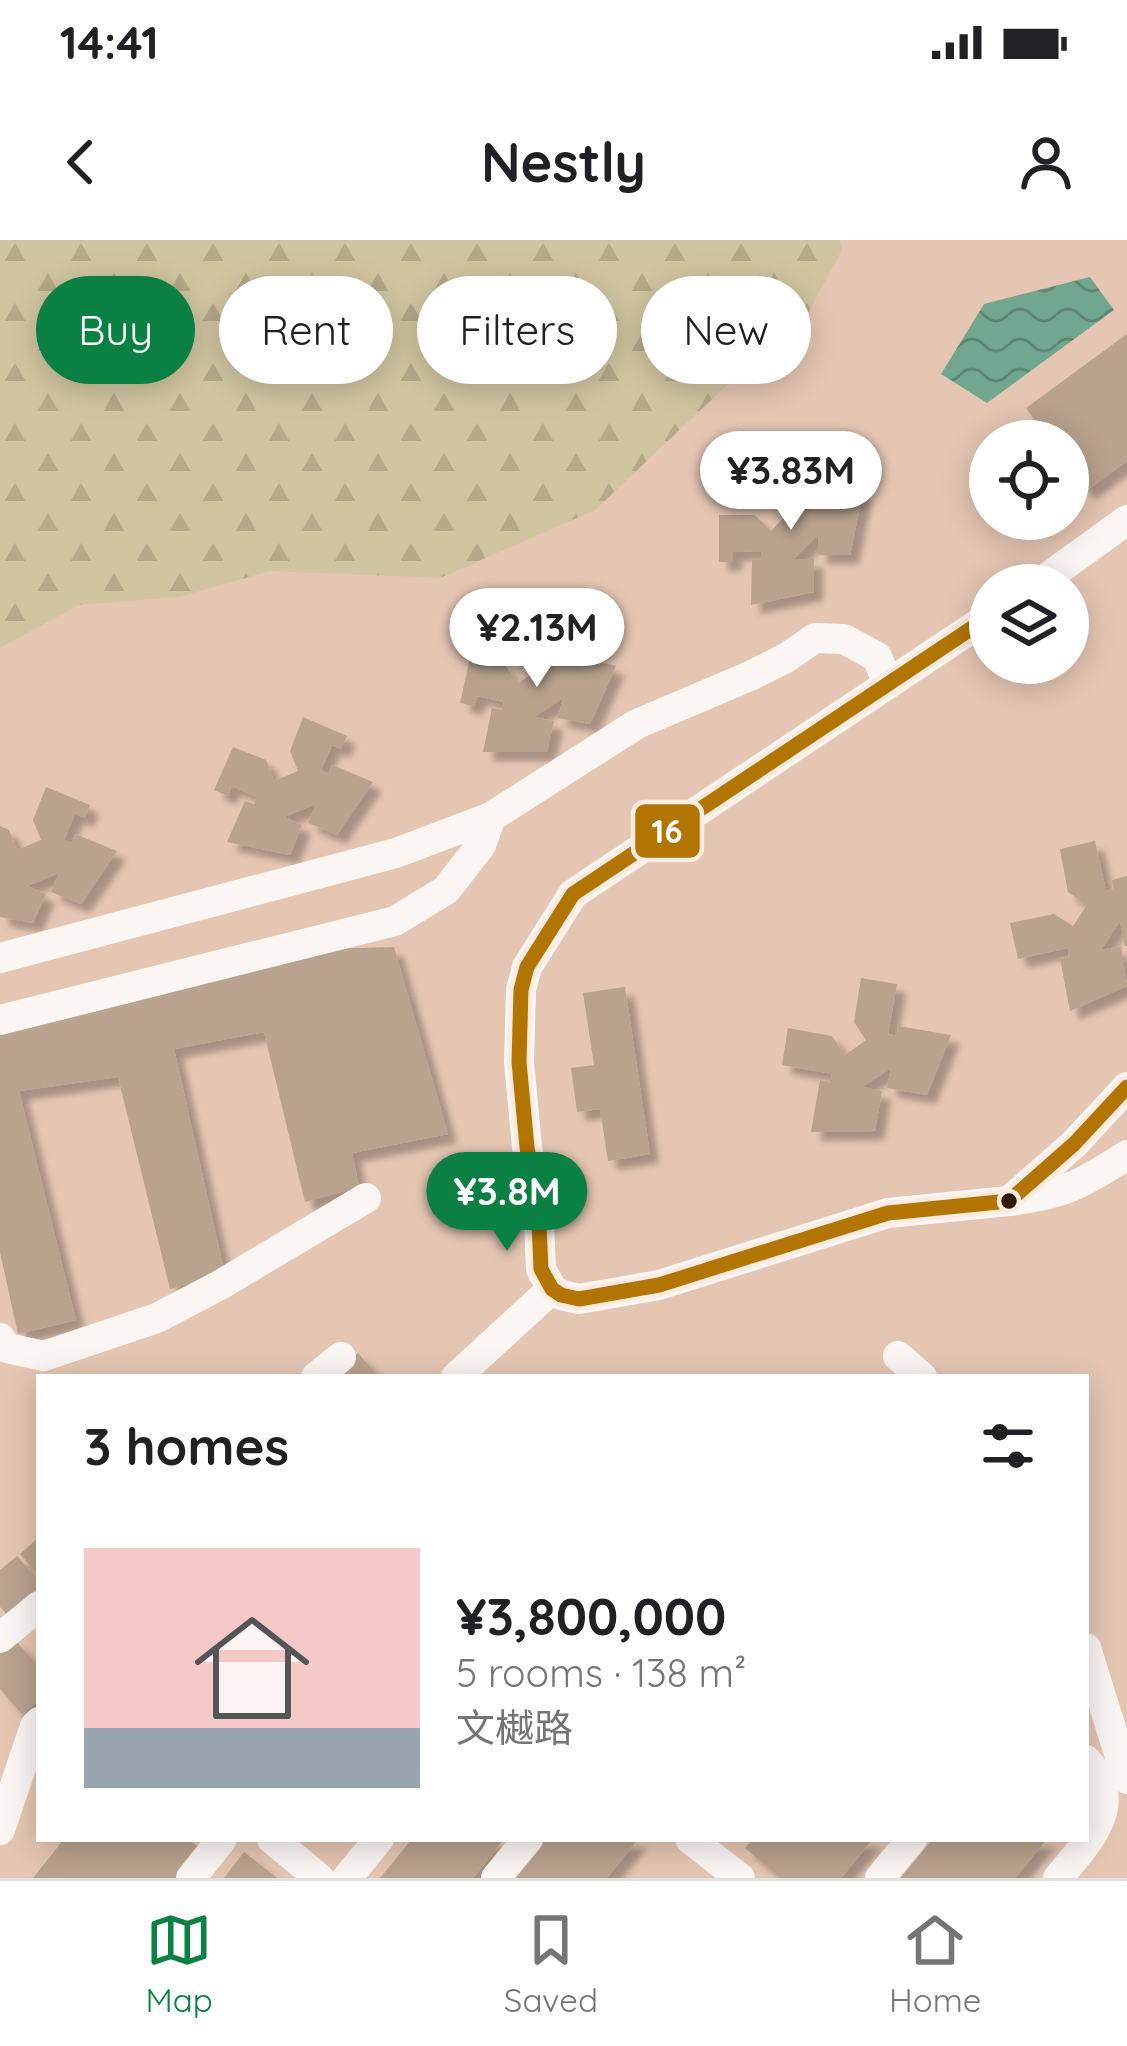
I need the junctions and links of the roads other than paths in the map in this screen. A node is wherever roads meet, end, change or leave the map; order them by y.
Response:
1 (1127, 520) edge
2 (1066, 564) edge
3 (969, 630) edge
4 (888, 684) junction
5 (491, 817) junction
6 (0, 958) edge
7 (0, 1020) edge
8 (1127, 1087) edge
9 (1127, 1155) edge
10 (366, 1198) dead end
11 (1009, 1201) junction
12 (542, 1299) junction
13 (0, 1338) edge
14 (898, 1356) dead end
15 (340, 1357) dead end
16 (320, 1374) edge
17 (433, 1374) edge
18 (459, 1374) edge
19 (919, 1374) edge
20 (36, 1608) edge
21 (0, 1638) edge
22 (1089, 1660) edge
23 (36, 1725) edge
24 (1089, 1762) edge
25 (1121, 1789) edge
26 (0, 1830) edge
27 (1089, 1841) edge
28 (220, 1842) edge
29 (276, 1842) edge
30 (377, 1842) edge
31 (526, 1842) edge
32 (910, 1842) edge
33 (1088, 1842) edge
34 (704, 1843) edge
35 (191, 1878) edge
36 (319, 1878) edge
37 (347, 1878) edge
38 (496, 1878) edge
39 (740, 1878) edge
40 (880, 1878) edge
41 (1058, 1878) edge

1 - 2 street
3 - 4 street
4 - 5 street
4 - 12 street
5 - 6 street
5 - 7 street
8 - 11 street
9 - 11 street
10 - 13 street
11 - 12 street
12 - 17 street
12 - 18 street
14 - 19 street
15 - 16 street
20 - 21 street
22 - 25 street
23 - 26 street
24 - 25 street
25 - 27 street
28 - 35 street
29 - 36 street
30 - 37 street
31 - 38 street
32 - 40 street
33 - 41 street
34 - 39 street

